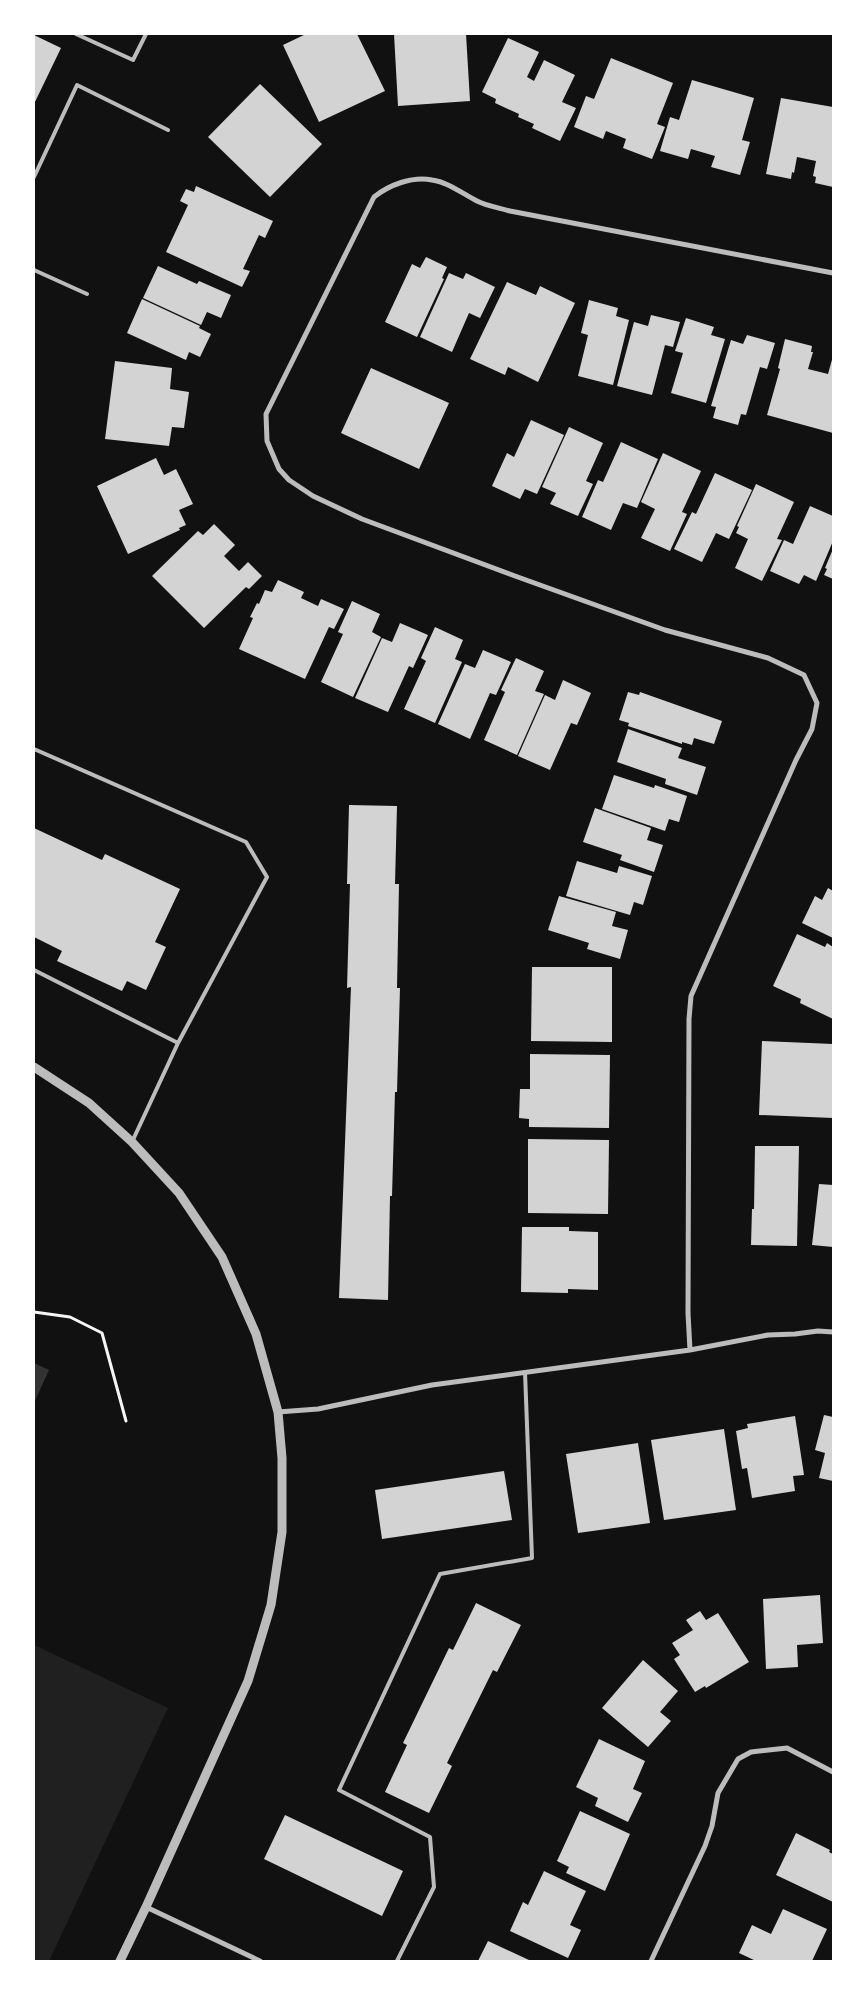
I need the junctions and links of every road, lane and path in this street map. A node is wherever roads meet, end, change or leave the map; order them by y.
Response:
1 (76, 34) edge
2 (146, 34) edge
3 (168, 130) dead end
4 (34, 177) edge
5 (34, 270) edge
6 (833, 273) edge
7 (87, 294) dead end
8 (34, 749) edge
9 (34, 970) edge
10 (178, 1043) junction
11 (34, 1067) edge
12 (132, 1142) junction
13 (34, 1312) edge
14 (833, 1332) edge
15 (690, 1350) junction
16 (524, 1372) junction
17 (278, 1412) junction
18 (126, 1421) dead end
19 (833, 1772) edge
20 (146, 1907) junction
21 (120, 1961) edge
22 (260, 1961) edge
23 (397, 1961) edge
24 (650, 1961) edge

1 - 2 lane
3 - 4 lane
5 - 7 lane
6 - 15 street
8 - 10 lane
9 - 10 lane
10 - 12 lane
11 - 12 street
12 - 17 street
13 - 18 path
14 - 15 street
15 - 16 street
16 - 17 street
16 - 23 lane
17 - 20 street
19 - 24 street
20 - 21 street
20 - 22 street

